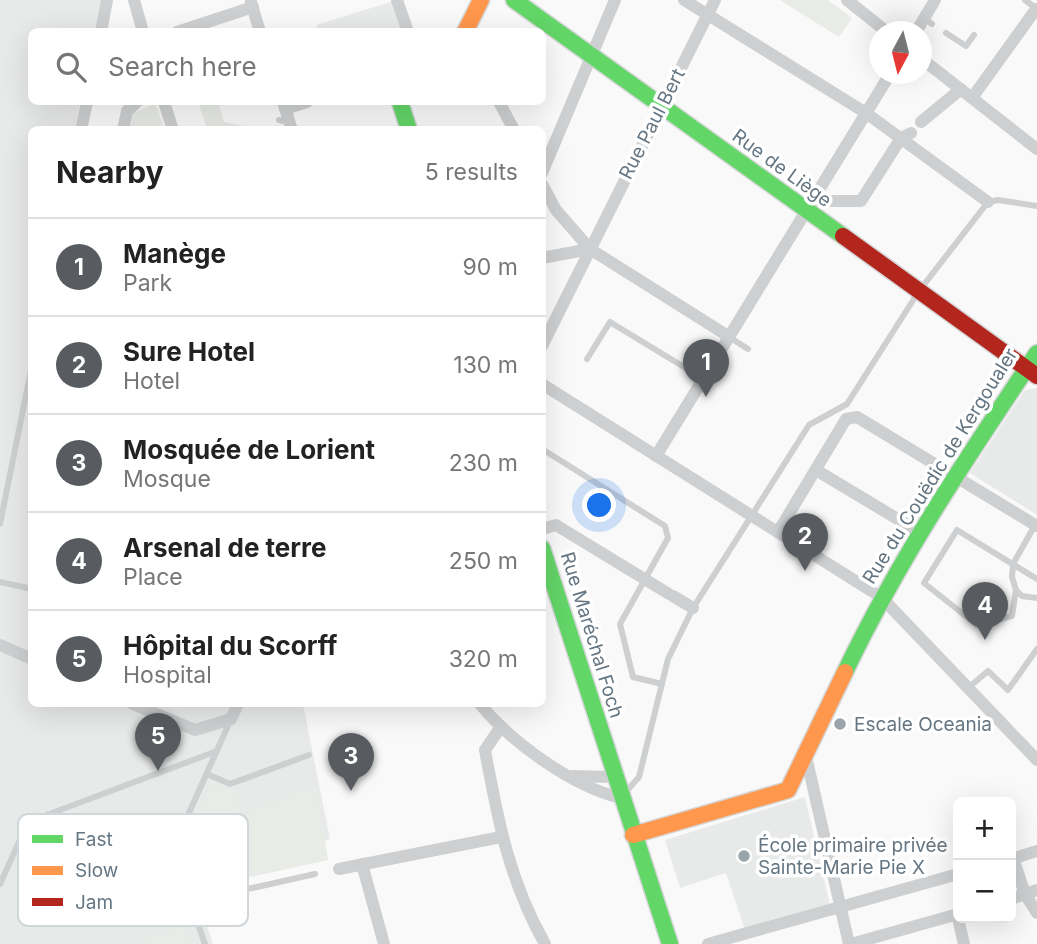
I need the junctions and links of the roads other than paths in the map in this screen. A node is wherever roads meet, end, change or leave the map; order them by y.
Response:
1 (107, 0) edge
2 (134, 0) edge
3 (397, 0) edge
4 (481, 0) edge
5 (514, 0) edge
6 (615, 0) edge
7 (684, 0) edge
8 (715, 0) edge
9 (847, 0) edge
10 (935, 0) edge
11 (1025, 0) edge
12 (251, 4) edge
13 (1037, 9) edge
14 (707, 15) junction
15 (873, 21) edge
16 (928, 21) edge
17 (102, 28) edge
18 (142, 28) edge
19 (188, 28) edge
20 (259, 28) edge
21 (407, 28) edge
22 (467, 28) edge
23 (946, 33) dead end
24 (974, 35) dead end
25 (591, 56) junction
26 (932, 67) edge
27 (884, 84) edge
28 (961, 89) junction
29 (972, 98) junction
30 (86, 105) edge
31 (134, 105) edge
32 (165, 105) edge
33 (302, 105) edge
34 (401, 105) edge
35 (501, 105) edge
36 (661, 107) junction
37 (866, 113) junction
38 (285, 116) edge
39 (921, 122) dead end
40 (82, 126) edge
41 (124, 126) edge
42 (172, 126) edge
43 (408, 126) edge
44 (512, 126) edge
45 (906, 135) junction
46 (1035, 147) edge
47 (546, 163) edge
48 (546, 191) edge
49 (993, 201) junction
50 (810, 206) junction
51 (1037, 206) edge
52 (590, 249) junction
53 (546, 257) edge
54 (919, 291) junction
55 (728, 336) junction
56 (546, 338) edge
57 (748, 349) dead end
58 (1037, 353) edge
59 (587, 359) dead end
60 (1032, 372) edge
61 (702, 378) junction
62 (28, 385) edge
63 (546, 387) edge
64 (546, 452) edge
65 (656, 456) junction
66 (816, 470) junction
67 (954, 475) junction
68 (751, 516) junction
69 (0, 524) edge
70 (1036, 525) edge
71 (546, 528) edge
72 (778, 532) junction
73 (921, 533) junction
74 (1013, 564) junction
75 (546, 572) edge
76 (643, 578) junction
77 (1037, 579) edge
78 (0, 582) edge
79 (28, 588) edge
80 (1016, 590) junction
81 (550, 597) edge
82 (881, 597) junction
83 (1037, 598) edge
84 (692, 608) junction
85 (0, 645) edge
86 (1037, 649) edge
87 (28, 657) edge
88 (662, 684) junction
89 (968, 688) junction
90 (139, 707) edge
91 (237, 707) edge
92 (482, 707) edge
93 (232, 719) junction
94 (500, 728) junction
95 (217, 751) junction
96 (805, 752) junction
97 (309, 755) dead end
98 (1037, 760) edge
99 (207, 774) junction
100 (572, 776) junction
101 (614, 777) junction
102 (621, 798) junction
103 (49, 814) edge
104 (189, 814) edge
105 (633, 835) junction
106 (500, 837) junction
107 (18, 844) edge
108 (1037, 851) edge
109 (1016, 857) edge
110 (1013, 860) edge
111 (362, 864) junction
112 (339, 869) dead end
113 (315, 874) dead end
114 (953, 875) edge
115 (0, 884) edge
116 (248, 889) edge
117 (1031, 892) edge
118 (841, 907) junction
119 (1037, 913) edge
120 (953, 915) edge
121 (959, 923) edge
122 (198, 926) edge
123 (205, 944) edge
124 (384, 944) edge
125 (545, 944) edge
126 (670, 944) edge
127 (708, 944) edge
128 (850, 944) edge
129 (964, 944) edge

1 - 17 street
2 - 18 street
3 - 21 street
4 - 22 street
5 - 25 street, Rue de Liège
6 - 25 street
7 - 14 street
8 - 14 street, Rue Paul Bert
9 - 15 street
10 - 16 street
11 - 13 lane
12 - 19 street
12 - 20 street
13 - 29 street
14 - 36 street, Rue Paul Bert
14 - 37 street
23 - 24 lane
25 - 36 street, Rue de Liège
25 - 47 street
26 - 28 street
27 - 37 street
28 - 29 street
28 - 39 street
29 - 46 street
30 - 40 street
31 - 41 street
32 - 42 street
33 - 38 street
34 - 43 street
35 - 44 street
36 - 50 street, Rue de Liège
36 - 52 street, Rue Paul Bert
37 - 45 street
37 - 50 street
45 - 49 street
45 - 50 street
48 - 52 street
49 - 51 lane
49 - 54 lane
50 - 54 street, Rue de Liège
50 - 55 street
52 - 53 street
52 - 55 street
52 - 56 street, Rue Paul Bert
54 - 60 street, Rue de Liège
54 - 68 lane
55 - 57 lane
55 - 61 street
58 - 60 street, Rue du Couëdic de Kergoualer
59 - 61 lane
60 - 67 street, Rue du Couëdic de Kergoualer
61 - 65 street
62 - 69 lane
63 - 65 street
64 - 76 lane
65 - 68 street
66 - 67 street
66 - 72 street
66 - 73 street
67 - 70 street
67 - 73 street, Rue du Couëdic de Kergoualer
68 - 72 street
68 - 84 lane
70 - 74 lane
71 - 76 street
72 - 82 street
73 - 82 street, Rue du Couëdic de Kergoualer
74 - 77 lane
74 - 80 lane
74 - 80 lane
75 - 81 street, Rue Maréchal Foch
76 - 84 street
76 - 88 lane
78 - 79 lane
80 - 83 lane
81 - 101 street, Rue Maréchal Foch
82 - 89 street
82 - 96 street, Rue du Couëdic de Kergoualer
84 - 88 lane
85 - 87 street
86 - 89 lane
88 - 102 lane
89 - 98 street
90 - 93 street
91 - 93 street
92 - 94 street
93 - 95 lane
94 - 100 street
94 - 106 street
95 - 99 lane
95 - 103 lane
96 - 105 street, Rue du Couëdic de Kergoualer
96 - 118 street
97 - 99 lane
99 - 104 lane
100 - 101 street
100 - 102 street
101 - 102 street, Rue Maréchal Foch
102 - 105 street, Rue Maréchal Foch
105 - 126 street, Rue Maréchal Foch
106 - 111 street
106 - 125 street
107 - 115 lane
108 - 109 street
110 - 117 street
111 - 112 street
111 - 124 street
113 - 116 lane
114 - 118 street
117 - 119 street
118 - 127 street
118 - 128 street
120 - 128 street
121 - 129 street
122 - 123 lane

